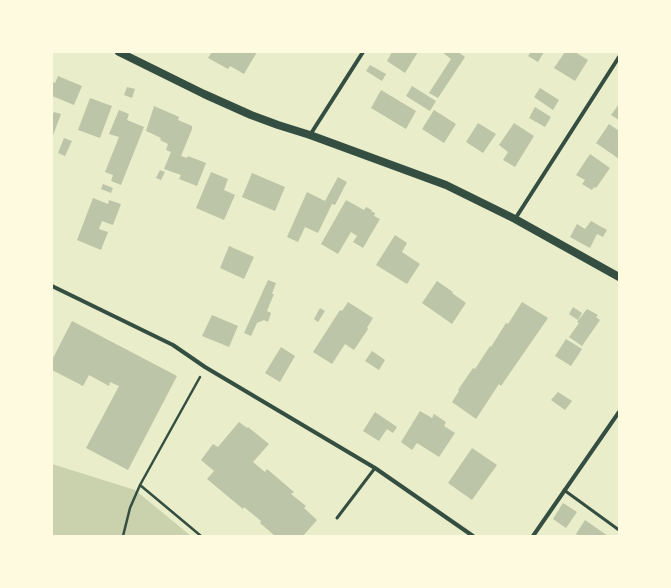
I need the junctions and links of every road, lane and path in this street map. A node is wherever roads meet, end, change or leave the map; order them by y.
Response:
1 (119, 52) edge
2 (363, 52) edge
3 (619, 57) edge
4 (310, 134) junction
5 (515, 219) junction
6 (619, 277) edge
7 (52, 286) edge
8 (205, 367) junction
9 (619, 412) edge
10 (375, 468) junction
11 (140, 485) junction
12 (564, 490) junction
13 (337, 518) dead end
14 (619, 530) edge
15 (123, 536) edge
16 (201, 536) edge
17 (472, 536) edge
18 (533, 536) edge

1 - 4 main road
2 - 4 street
3 - 5 street
4 - 5 main road
5 - 6 main road
7 - 8 street
8 - 10 street
8 - 11 path
9 - 12 street
10 - 13 lane
10 - 17 street
11 - 15 path
11 - 16 path
12 - 14 lane
12 - 18 street

